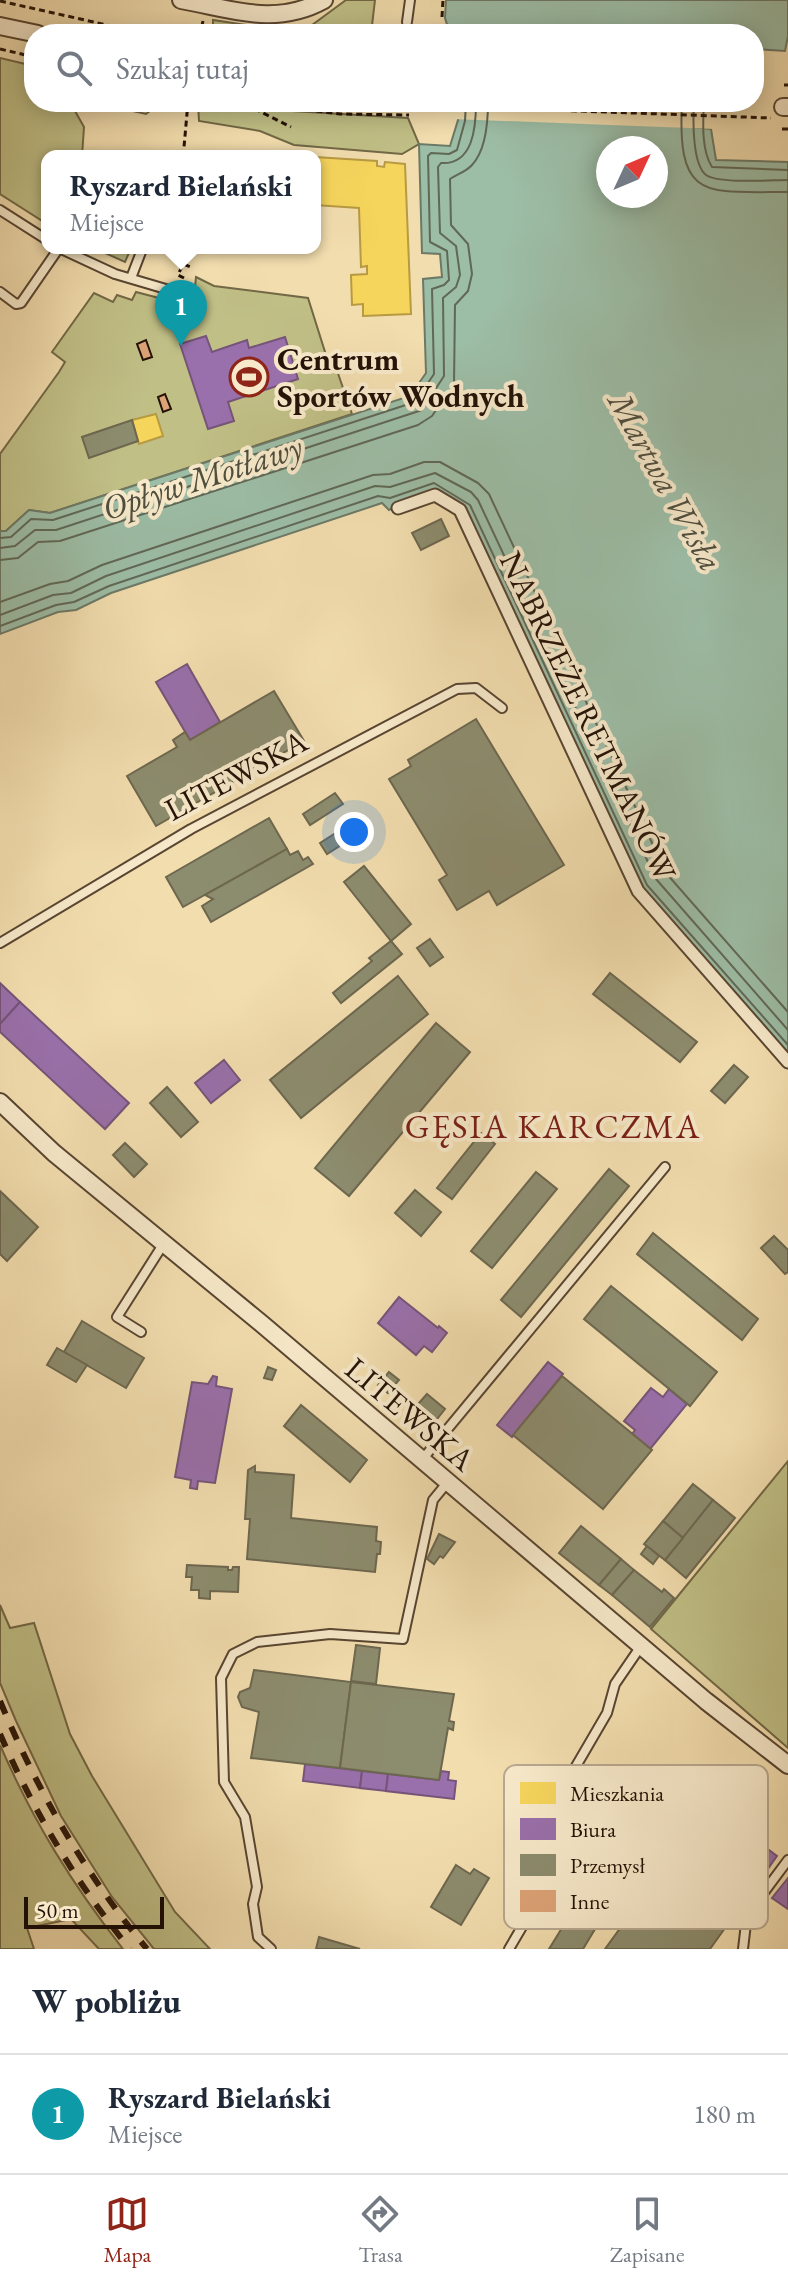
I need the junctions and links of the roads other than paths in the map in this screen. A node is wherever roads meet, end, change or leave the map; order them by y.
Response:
1 (181, 0) edge
2 (324, 0) edge
3 (410, 0) edge
4 (407, 22) dead end
5 (0, 26) edge
6 (24, 31) edge
7 (0, 210) edge
8 (41, 236) edge
9 (55, 254) edge
10 (71, 254) edge
11 (140, 254) edge
12 (131, 278) junction
13 (0, 292) edge
14 (176, 292) dead end
15 (398, 508) dead end
16 (502, 708) dead end
17 (0, 943) edge
18 (788, 1062) edge
19 (0, 1102) edge
20 (665, 1167) dead end
21 (164, 1243) junction
22 (141, 1332) dead end
23 (421, 1461) junction
24 (447, 1483) junction
25 (641, 1645) junction
26 (577, 1765) edge
27 (788, 1765) edge
28 (788, 1860) edge
29 (768, 1887) edge
30 (521, 1929) edge
31 (745, 1929) edge
32 (271, 1949) edge
33 (509, 1949) edge
34 (743, 1949) edge

1 - 2 street
3 - 4 lane
5 - 6 street
7 - 8 lane
9 - 13 lane
10 - 12 lane
11 - 12 lane
12 - 14 lane
15 - 18 street, NABRZEŻE RETMANÓW
16 - 17 lane, LITEWSKA
19 - 21 street, LITEWSKA
20 - 23 lane
21 - 22 lane
21 - 23 street, LITEWSKA
23 - 24 street, LITEWSKA
24 - 25 street, LITEWSKA
24 - 32 lane
25 - 26 lane
25 - 27 street, LITEWSKA
28 - 29 lane
30 - 33 lane
31 - 34 lane

